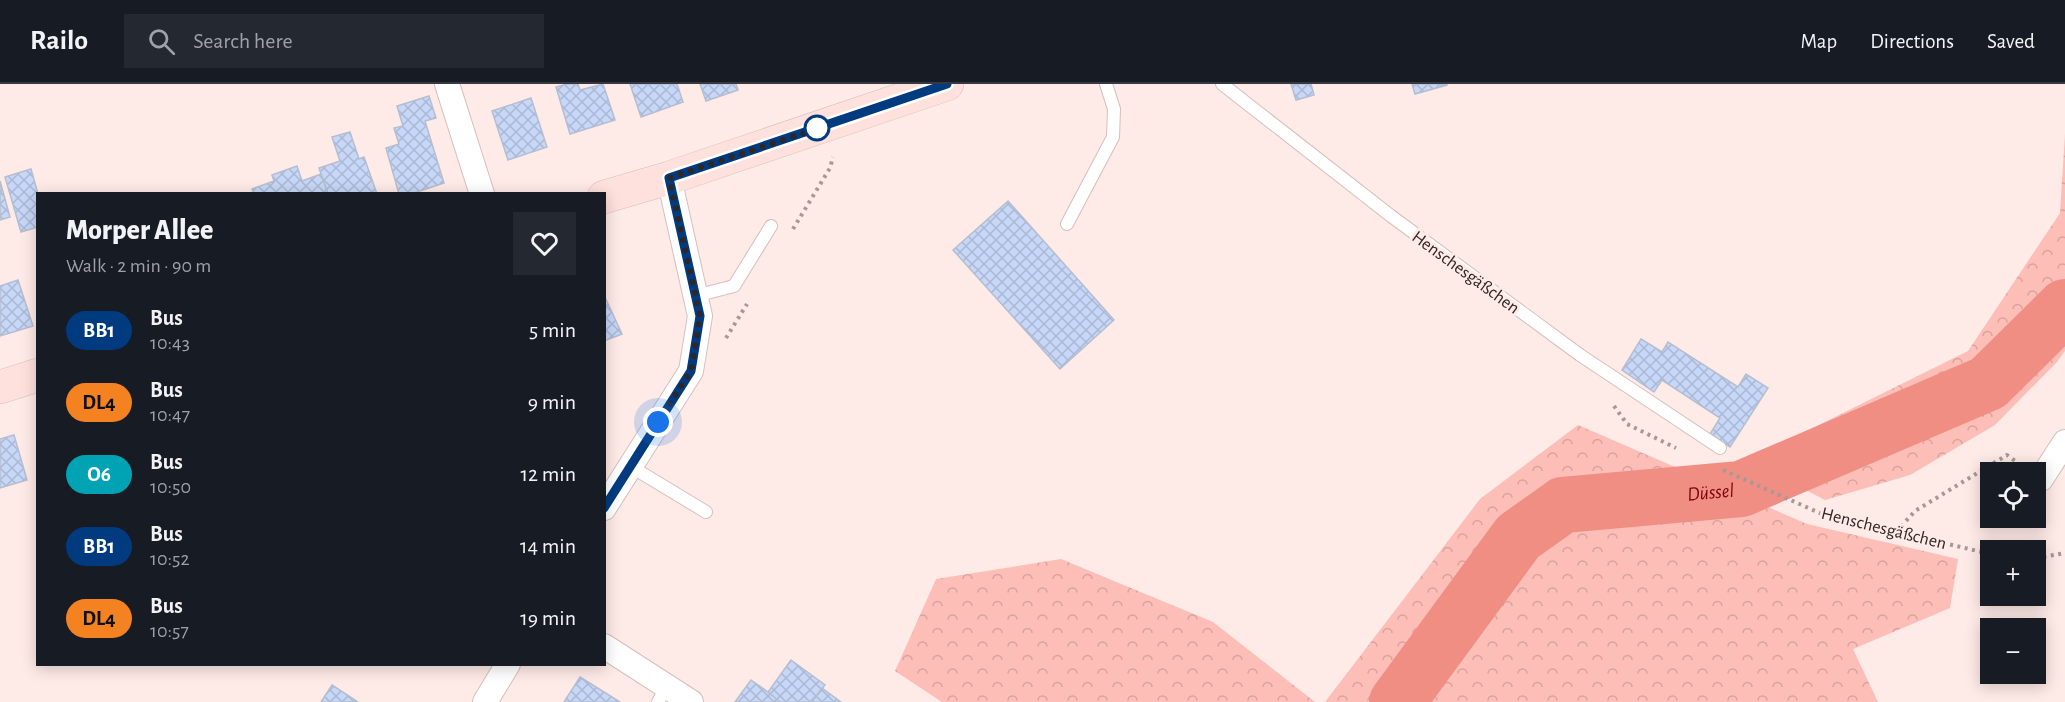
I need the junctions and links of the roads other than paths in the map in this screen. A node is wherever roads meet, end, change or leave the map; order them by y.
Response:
1 (447, 84) edge
2 (947, 84) edge
3 (1106, 84) edge
4 (1222, 84) edge
5 (669, 178) junction
6 (481, 192) edge
7 (606, 196) edge
8 (1067, 224) dead end
9 (771, 226) dead end
10 (696, 297) junction
11 (36, 376) edge
12 (0, 387) edge
13 (2065, 442) edge
14 (1720, 448) dead end
15 (2044, 462) edge
16 (630, 466) junction
17 (606, 505) edge
18 (706, 512) dead end
19 (606, 648) edge
20 (507, 666) edge
21 (663, 694) edge
22 (485, 702) edge
23 (692, 702) edge

1 - 6 street
2 - 5 street
3 - 8 lane
4 - 14 lane, Henschesgäßchen
5 - 7 street
5 - 10 street
9 - 10 lane
10 - 16 street
11 - 12 street
13 - 15 street
16 - 17 street
16 - 18 lane
19 - 21 street
20 - 22 street
21 - 23 street

